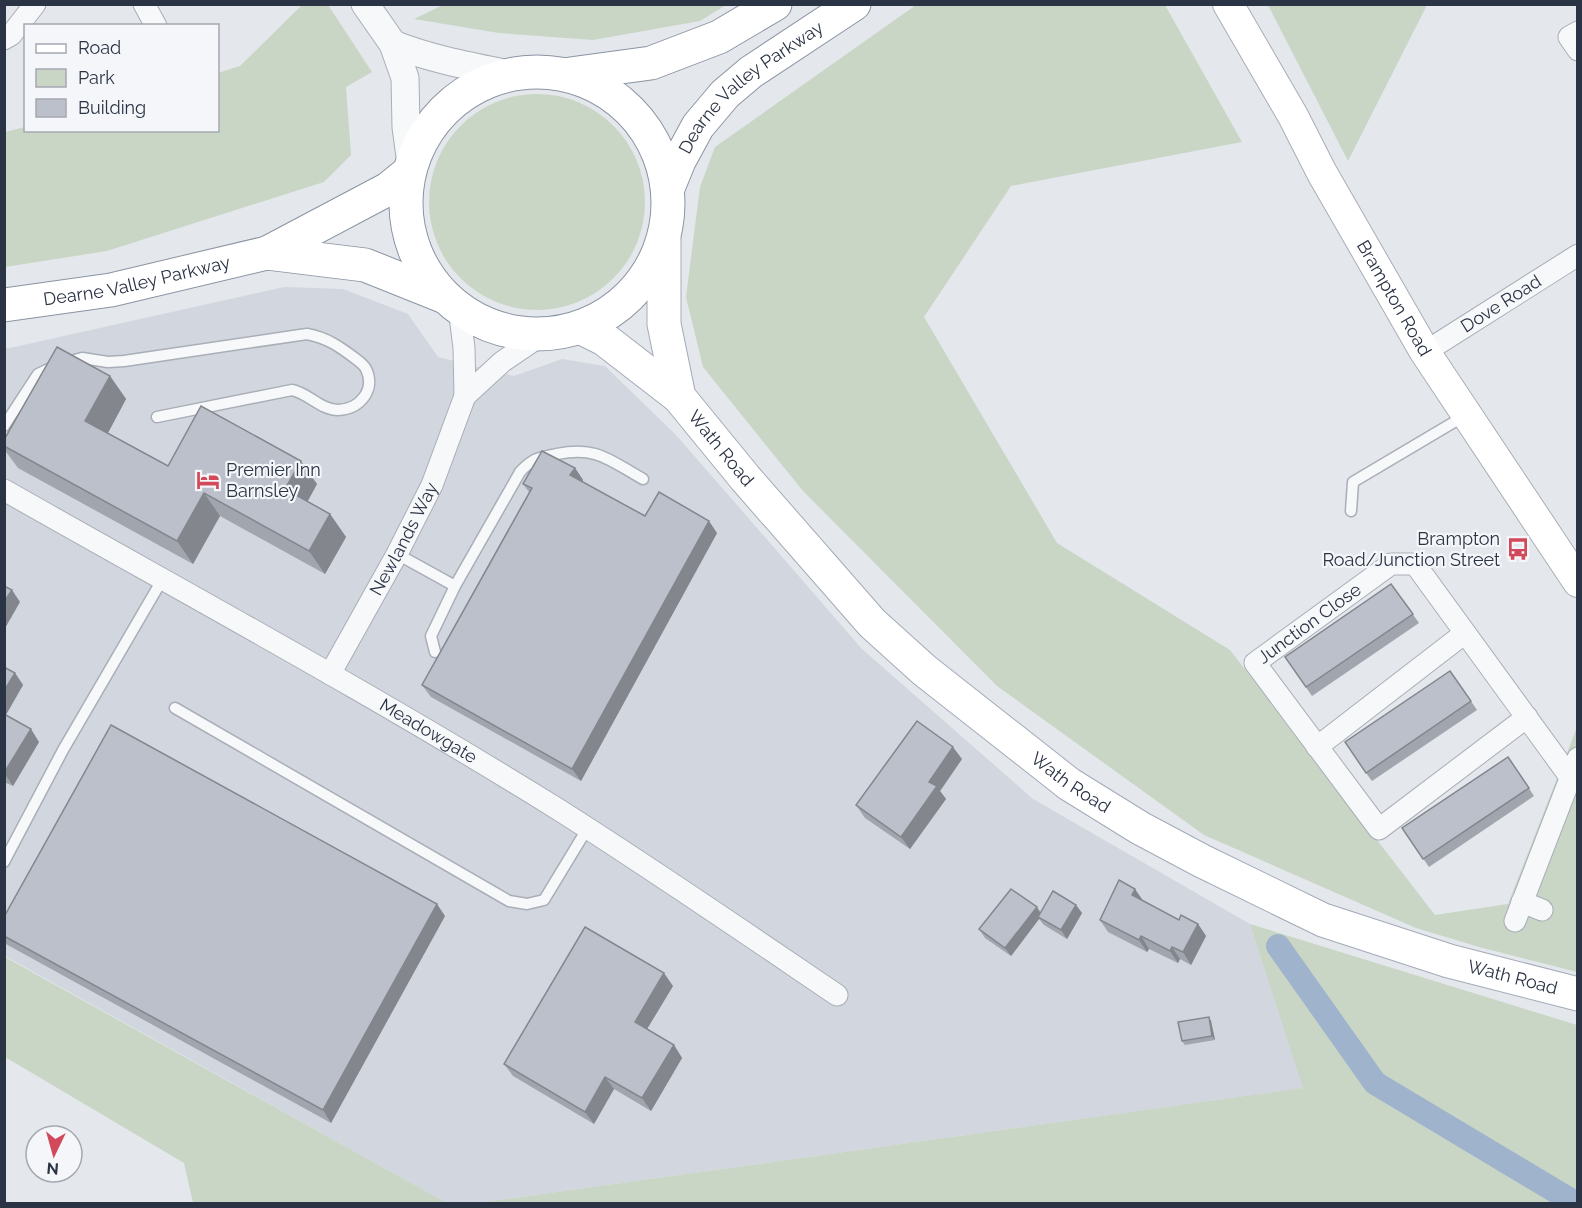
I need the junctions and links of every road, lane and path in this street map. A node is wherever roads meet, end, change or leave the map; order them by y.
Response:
1 (35, 4) edge
2 (144, 4) edge
3 (365, 4) edge
4 (775, 4) edge
5 (854, 4) edge
6 (1228, 4) edge
7 (155, 24) edge
8 (1578, 32) edge
9 (4, 39) edge
10 (393, 44) junction
11 (1578, 50) edge
12 (509, 74) junction
13 (566, 74) junction
14 (410, 168) junction
15 (668, 188) junction
16 (664, 238) junction
17 (267, 254) junction
18 (1578, 255) edge
19 (452, 303) junction
20 (4, 304) edge
21 (580, 327) junction
22 (543, 334) junction
23 (1425, 352) junction
24 (465, 396) junction
25 (679, 397) junction
26 (1466, 415) junction
27 (157, 417) dead end
28 (4, 426) edge
29 (644, 478) dead end
30 (4, 490) edge
31 (1351, 511) dead end
32 (397, 554) junction
33 (162, 580) junction
34 (1578, 582) edge
35 (455, 586) junction
36 (1466, 633) junction
37 (435, 652) dead end
38 (330, 674) junction
39 (174, 708) dead end
40 (1527, 717) junction
41 (1317, 747) junction
42 (1574, 767) edge
43 (587, 829) junction
44 (4, 862) edge
45 (1542, 910) dead end
46 (1578, 994) edge
47 (837, 995) dead end

1 - 9 street
2 - 7 street
3 - 10 street
4 - 13 main road
5 - 15 main road, Dearne Valley Parkway
6 - 23 main road, Brampton Road
8 - 11 street
10 - 12 street
10 - 14 street
12 - 13 main road
12 - 14 main road
13 - 15 main road
14 - 17 main road, Dearne Valley Parkway
14 - 19 main road
15 - 16 main road
16 - 21 main road
16 - 25 main road, Wath Road
17 - 19 main road, Dearne Valley Parkway
17 - 20 main road, Dearne Valley Parkway
18 - 23 street, Dove Road
19 - 22 main road
19 - 24 street
21 - 22 main road
21 - 25 main road, Wath Road
22 - 24 street
23 - 26 main road, Brampton Road
24 - 32 street, Newlands Way
25 - 46 main road, Wath Road
26 - 31 lane
26 - 34 main road, Brampton Road
27 - 28 lane
29 - 35 lane
30 - 33 street, Meadowgate
32 - 35 lane
32 - 38 street, Newlands Way
33 - 38 street, Meadowgate
33 - 44 lane
35 - 37 lane
36 - 40 street, Junction Close
36 - 41 street
36 - 41 street, Junction Close
38 - 43 street, Meadowgate
39 - 43 lane
40 - 41 street, Junction Close
40 - 42 street, Junction Close
42 - 45 street
43 - 47 street, Meadowgate

